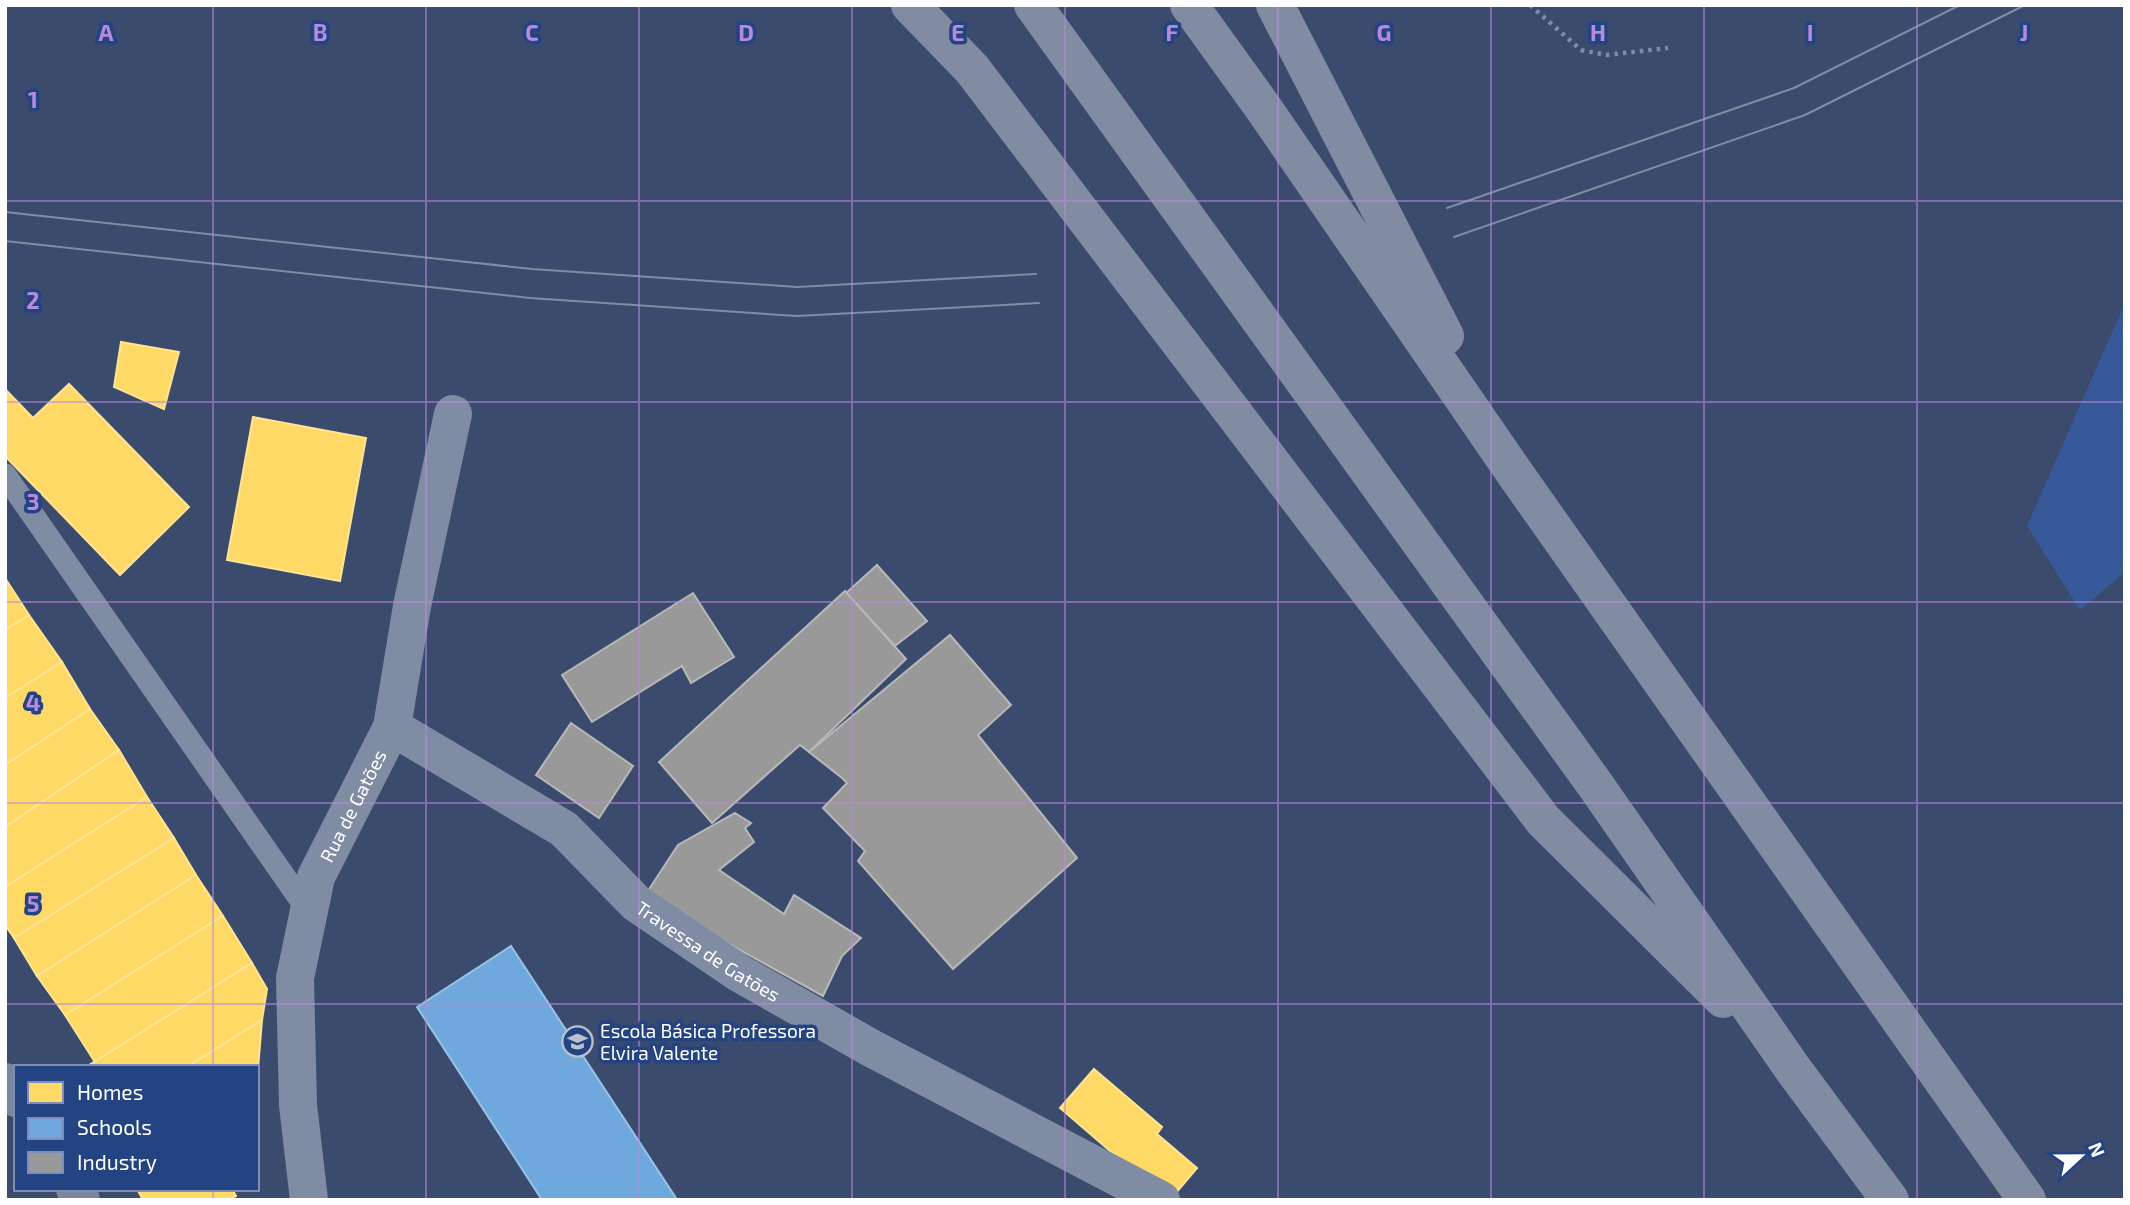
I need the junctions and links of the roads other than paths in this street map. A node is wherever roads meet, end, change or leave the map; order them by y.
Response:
1 (910, 5) edge
2 (1033, 5) edge
3 (1189, 5) edge
4 (1205, 5) edge
5 (1275, 5) edge
6 (1264, 109) junction
7 (453, 414) dead end
8 (5, 475) edge
9 (1516, 475) junction
10 (392, 727) junction
11 (309, 912) junction
12 (1793, 1069) junction
13 (309, 1200) edge
14 (1161, 1200) edge
15 (1890, 1200) edge
16 (2027, 1200) edge

1 - 12 highway
2 - 12 highway
3 - 6 highway
4 - 6 highway
5 - 9 highway
6 - 9 highway
7 - 10 street, Rua de Gatões
8 - 11 lane
9 - 16 highway
10 - 11 street, Rua de Gatões
10 - 14 street, Travessa de Gatões
11 - 13 street, Rua de Gatões
12 - 15 highway

